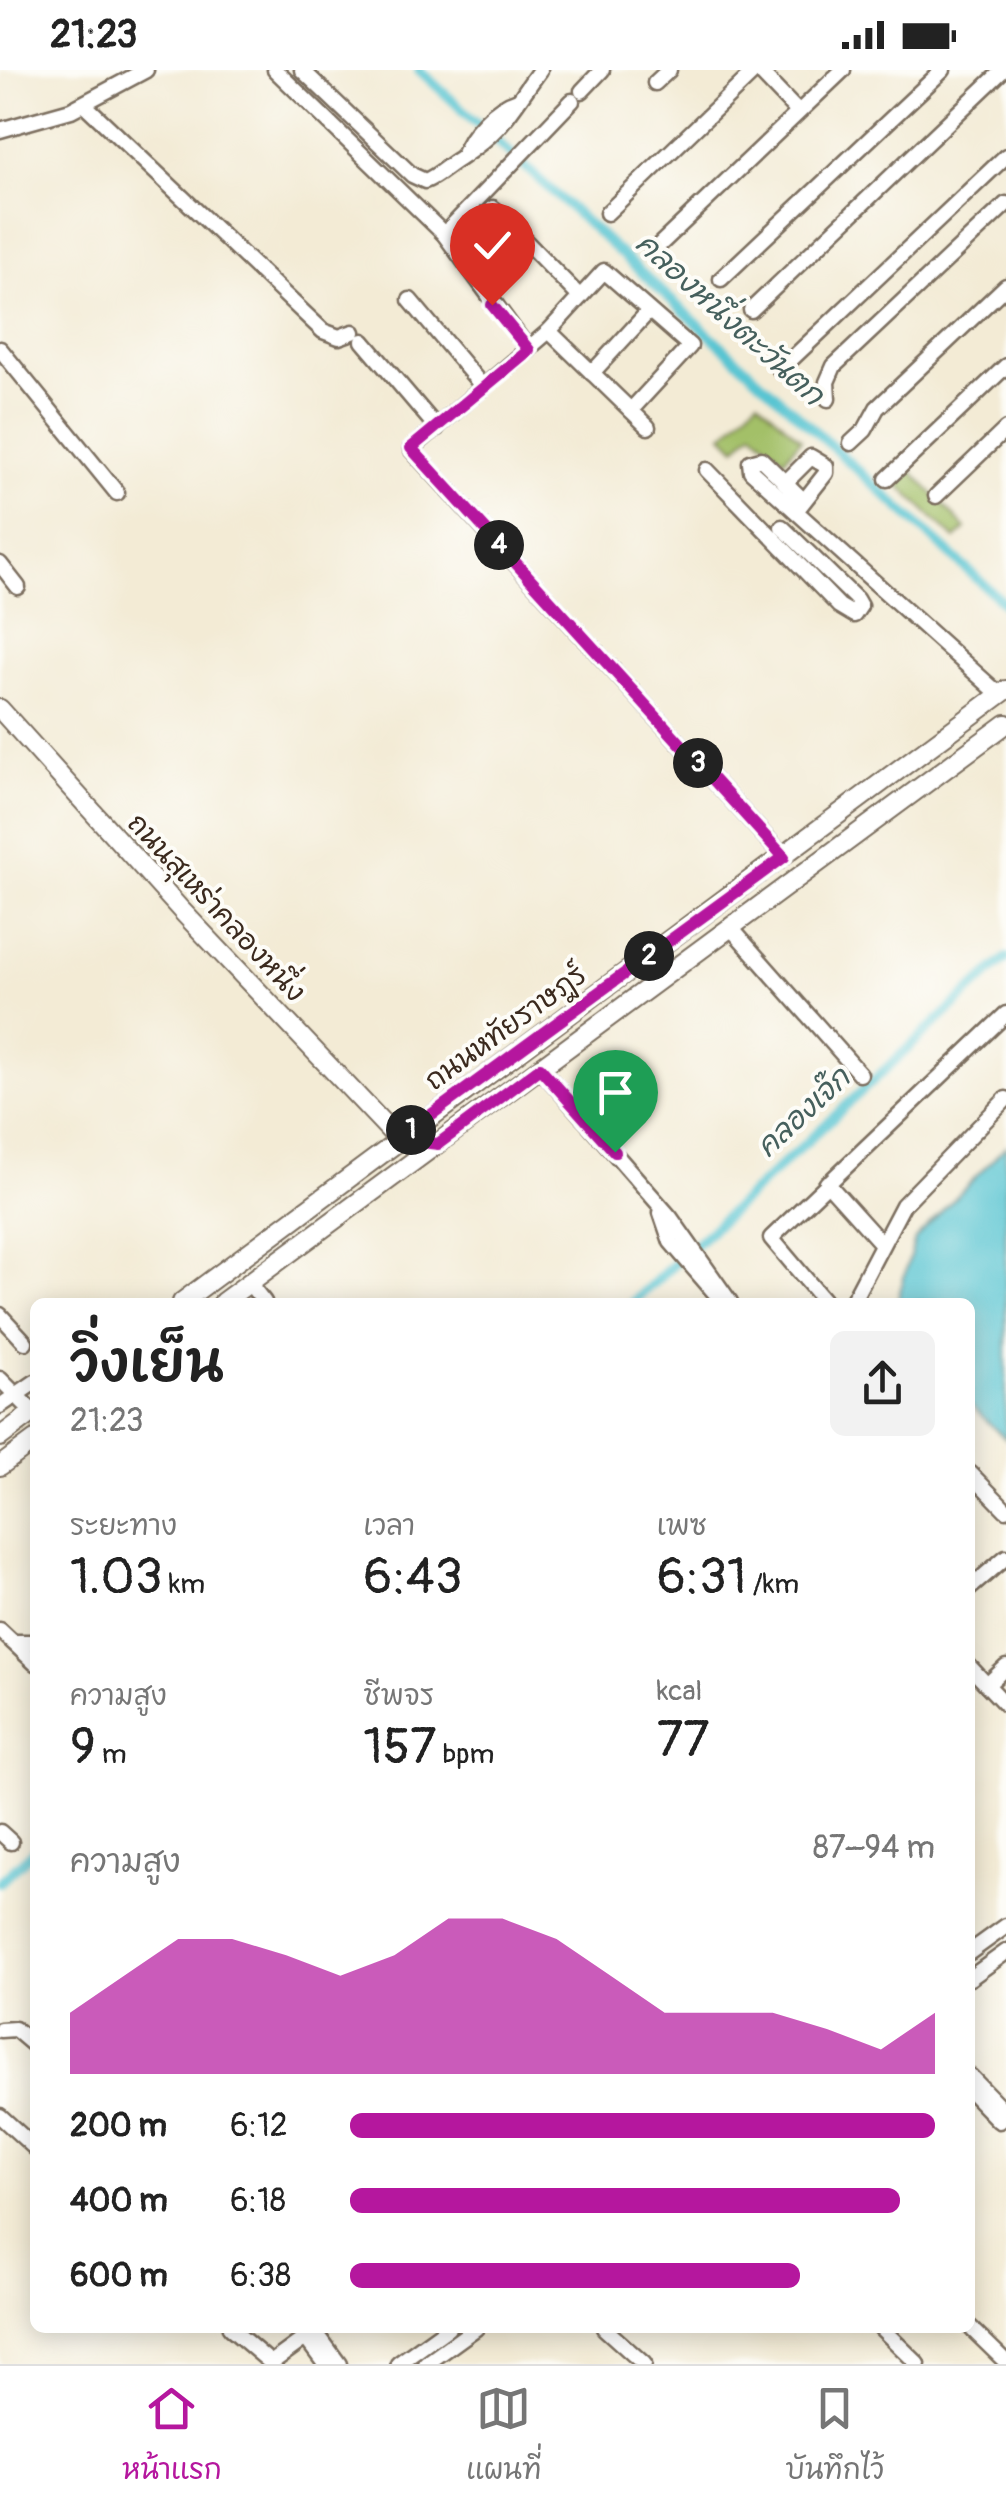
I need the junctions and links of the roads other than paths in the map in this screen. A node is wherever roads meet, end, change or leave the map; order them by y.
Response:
1 (146, 70) edge
2 (275, 70) edge
3 (302, 70) edge
4 (602, 70) edge
5 (669, 70) edge
6 (757, 70) edge
7 (843, 70) edge
8 (943, 70) edge
9 (1003, 70) edge
10 (532, 73) edge
11 (655, 83) dead end
12 (84, 104) junction
13 (798, 112) junction
14 (0, 130) edge
15 (1006, 156) edge
16 (1006, 204) edge
17 (493, 208) dead end
18 (608, 213) dead end
19 (444, 234) junction
20 (652, 252) dead end
21 (721, 278) dead end
22 (1006, 286) edge
23 (580, 297) junction
24 (410, 300) dead end
25 (751, 310) dead end
26 (650, 311) junction
27 (549, 331) junction
28 (0, 349) edge
29 (529, 350) junction
30 (1006, 366) edge
31 (780, 370) dead end
32 (592, 373) junction
33 (483, 387) junction
34 (828, 398) dead end
35 (631, 410) junction
36 (648, 427) dead end
37 (437, 428) junction
38 (1006, 429) edge
39 (851, 443) dead end
40 (707, 470) dead end
41 (887, 478) dead end
42 (785, 483) junction
43 (116, 493) dead end
44 (936, 496) dead end
45 (800, 506) junction
46 (776, 532) junction
47 (0, 564) edge
48 (18, 587) dead end
49 (1003, 692) edge
50 (0, 709) edge
51 (1006, 724) edge
52 (784, 857) junction
53 (731, 928) junction
54 (1006, 1014) edge
55 (540, 1068) junction
56 (860, 1074) dead end
57 (1006, 1099) edge
58 (398, 1139) junction
59 (438, 1144) junction
60 (394, 1176) junction
61 (827, 1183) junction
62 (881, 1243) junction
63 (248, 1283) junction
64 (187, 1298) edge
65 (227, 1298) edge
66 (261, 1298) edge
67 (722, 1298) edge
68 (822, 1298) edge
69 (854, 1298) edge
70 (0, 1314) edge
71 (25, 1342) dead end
72 (0, 1379) edge
73 (30, 1385) edge
74 (16, 1394) junction
75 (0, 1406) edge
76 (30, 1408) edge
77 (30, 1415) edge
78 (0, 1437) edge
79 (30, 1444) edge
80 (0, 1466) edge
81 (975, 1479) edge
82 (1006, 1510) edge
83 (1006, 1557) edge
84 (975, 1584) edge
85 (0, 1630) edge
86 (13, 1642) junction
87 (30, 1642) edge
88 (30, 1658) edge
89 (1006, 1667) edge
90 (975, 1672) edge
91 (987, 1685) junction
92 (1006, 1705) edge
93 (1006, 1926) edge
94 (975, 1948) edge
95 (1006, 1952) edge
96 (975, 1956) edge
97 (985, 1967) junction
98 (975, 1974) edge
99 (0, 2030) edge
100 (30, 2042) edge
101 (975, 2082) edge
102 (975, 2095) edge
103 (0, 2116) edge
104 (1002, 2117) edge
105 (30, 2143) edge
106 (975, 2332) edge
107 (236, 2333) edge
108 (312, 2333) edge
109 (313, 2333) edge
110 (314, 2333) edge
111 (441, 2333) edge
112 (469, 2333) edge
113 (610, 2333) edge
114 (886, 2333) edge
115 (1006, 2362) edge
116 (326, 2364) edge
117 (339, 2364) edge
118 (398, 2364) edge
119 (426, 2364) edge
120 (644, 2364) edge
121 (918, 2364) edge

1 - 12 street
2 - 19 street
3 - 10 street
4 - 19 street
5 - 11 street
6 - 13 street
6 - 18 street
7 - 13 street
8 - 21 street
9 - 25 street
12 - 14 street
12 - 37 street
13 - 20 street
15 - 31 street
16 - 34 street
17 - 23 street
19 - 29 street
22 - 39 street
23 - 26 street
23 - 27 street
24 - 33 street
26 - 32 street
26 - 35 street
27 - 29 street
27 - 32 street
28 - 43 street
29 - 33 street
30 - 41 street
32 - 35 street
33 - 37 street
35 - 36 street
37 - 52 street
38 - 44 street
40 - 46 street
42 - 45 street
42 - 45 street
42 - 45 street
45 - 46 street
45 - 49 street
46 - 46 street
47 - 48 street
49 - 52 main road, ถนนหทัยราษฎร์
50 - 58 main road, ถนนสุเหร่าคลองหนึ่ง
51 - 53 main road, ถนนหทัยราษฎร์
52 - 58 main road, ถนนหทัยราษฎร์
53 - 55 main road, ถนนหทัยราษฎร์
53 - 56 street
54 - 61 street
55 - 59 main road, ถนนหทัยราษฎร์
55 - 67 street
57 - 62 street
58 - 59 main road
58 - 60 main road
58 - 64 main road, ถนนหทัยราษฎร์
59 - 60 main road, ถนนหทัยราษฎร์
60 - 63 main road, ถนนหทัยราษฎร์
61 - 62 street
61 - 68 street
62 - 69 street
63 - 65 main road, ถนนหทัยราษฎร์
63 - 66 street
70 - 71 street
72 - 74 street
73 - 74 street
74 - 75 street
74 - 76 street
77 - 78 main road
79 - 80 main road
81 - 82 street
83 - 84 street
85 - 86 street
86 - 87 street
86 - 88 street
89 - 91 street
90 - 91 street
91 - 92 street
93 - 94 street
95 - 97 street
96 - 97 street
97 - 98 street
99 - 100 street
101 - 104 street
102 - 104 street
103 - 105 street
106 - 115 street
107 - 108 street
109 - 116 street
110 - 117 street
111 - 118 street
112 - 119 street
113 - 120 street
114 - 121 street

